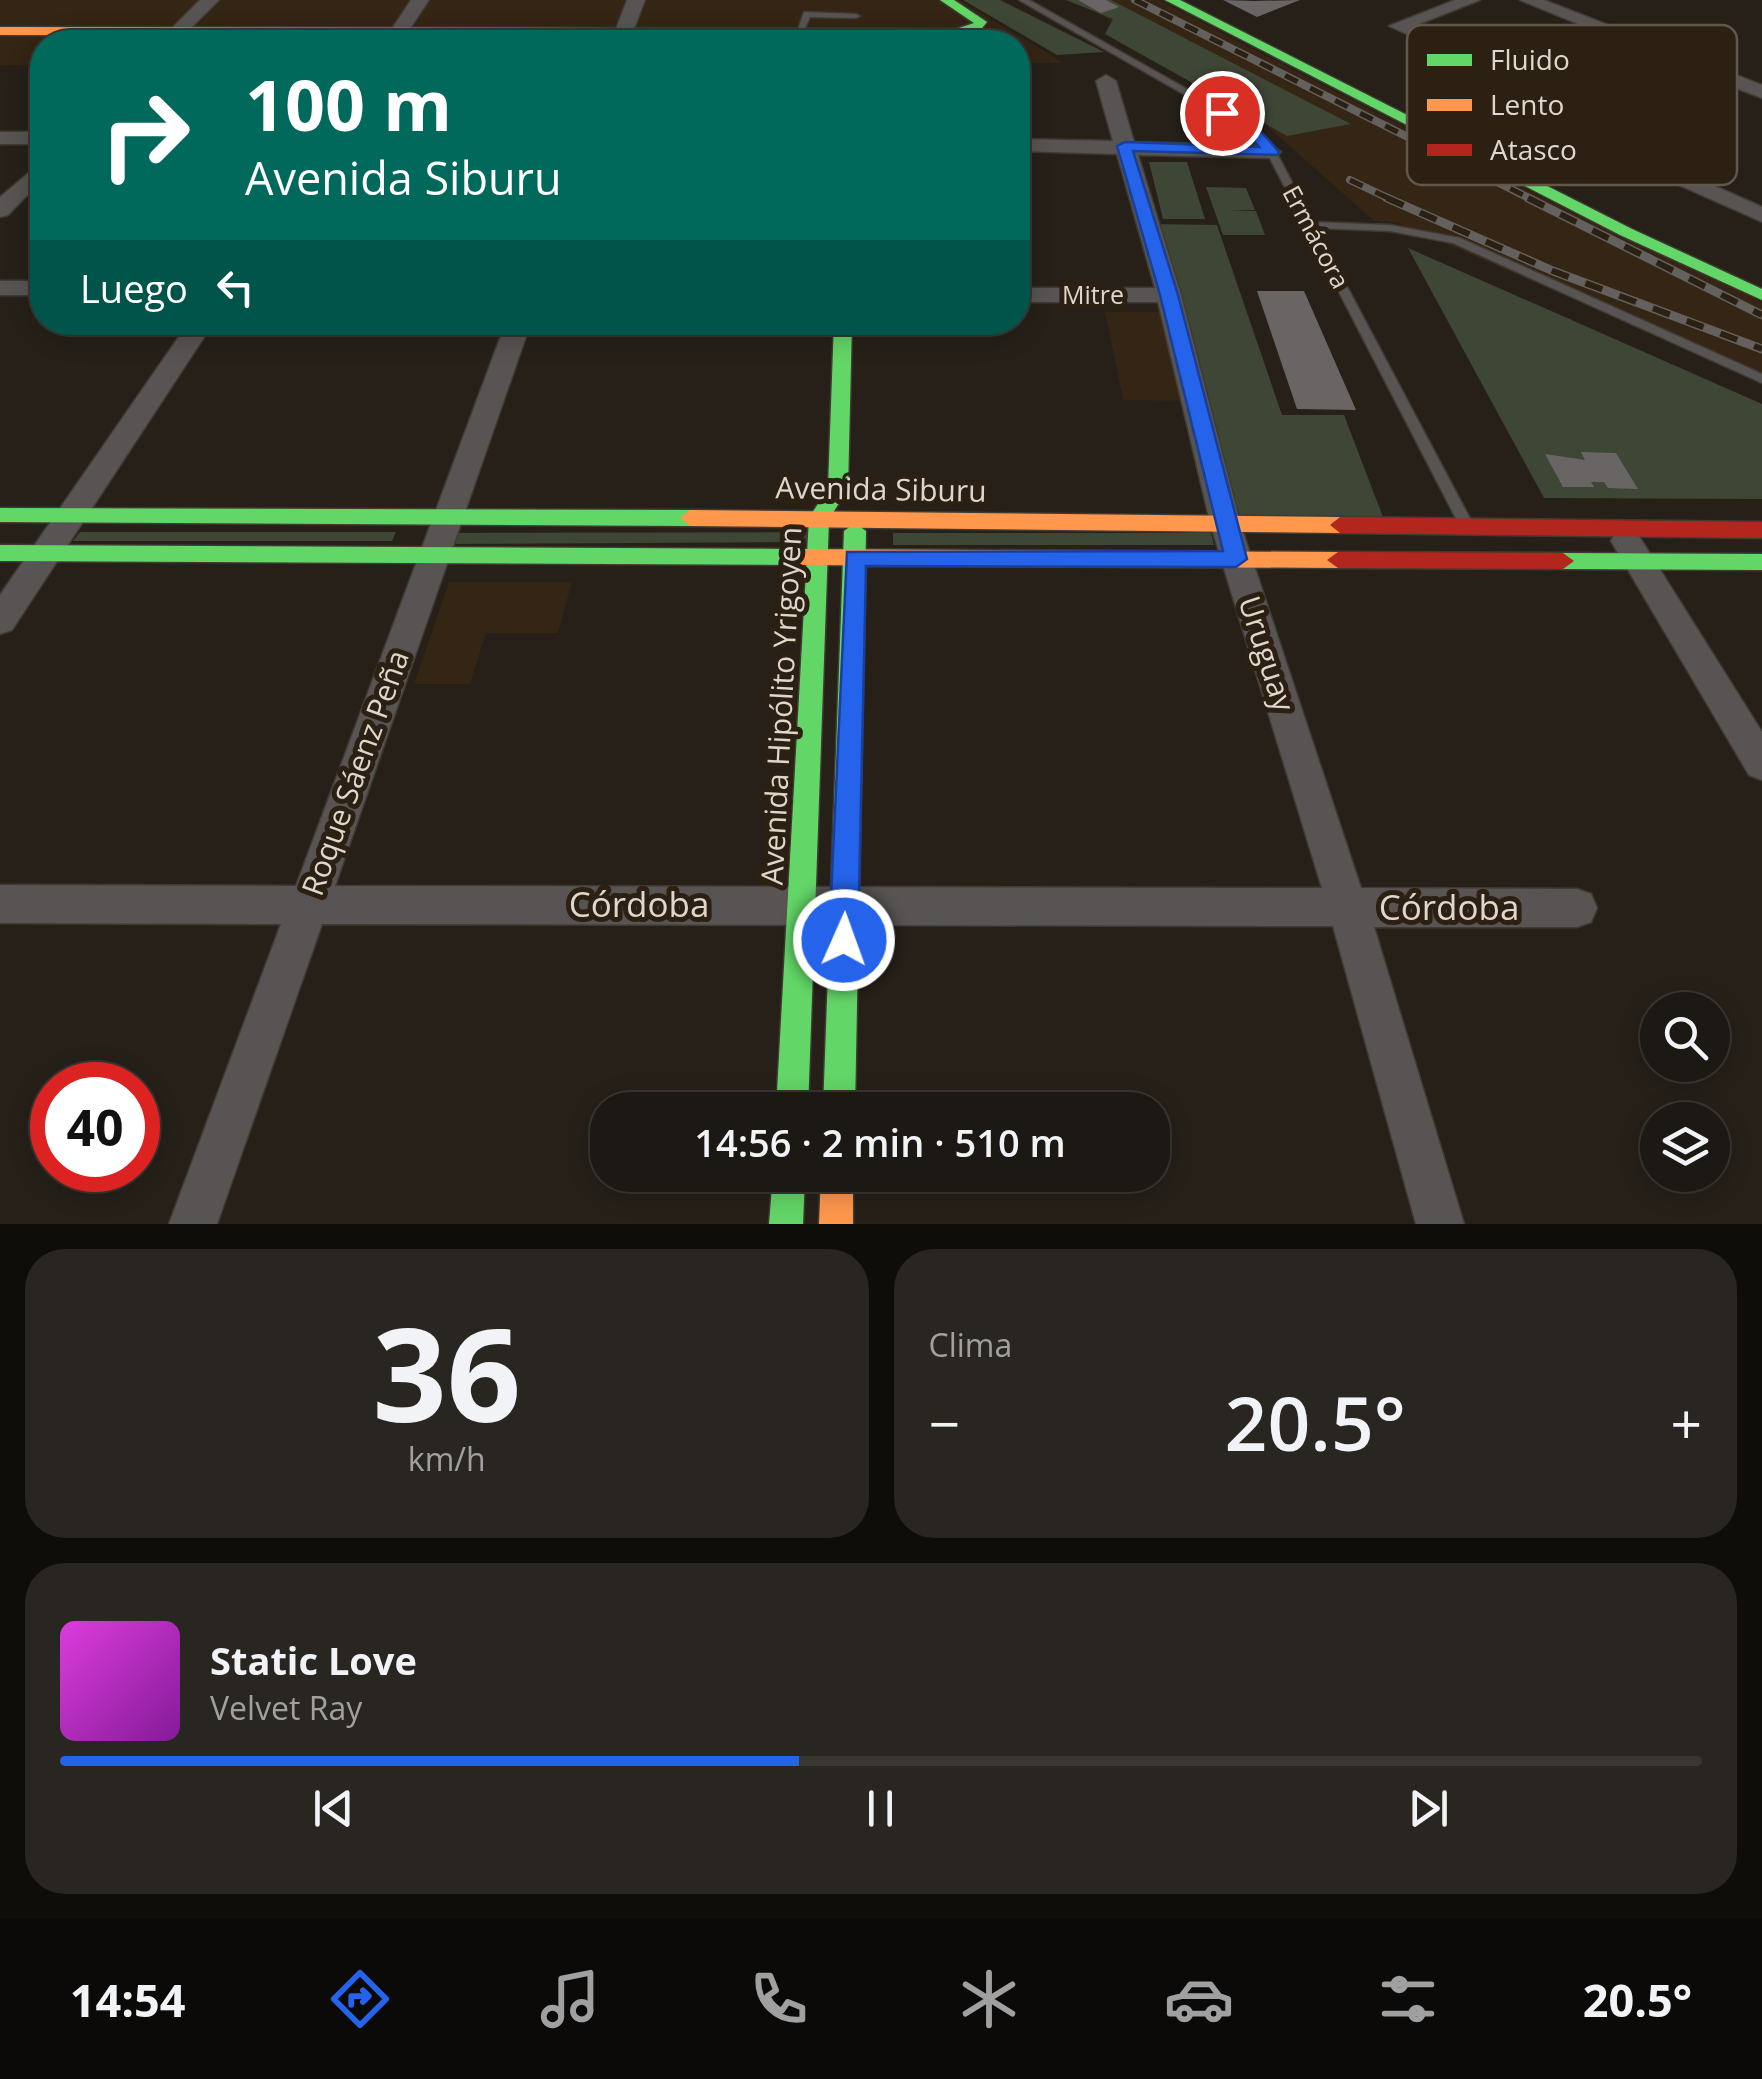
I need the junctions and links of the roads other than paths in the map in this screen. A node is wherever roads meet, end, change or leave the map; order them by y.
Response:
1 (210, 0) edge
2 (420, 0) edge
3 (636, 0) edge
4 (946, 0) edge
5 (1023, 0) edge
6 (1172, 0) edge
7 (1471, 0) edge
8 (1529, 0) edge
9 (856, 23) edge
10 (1592, 25) edge
11 (180, 30) edge
12 (400, 30) edge
13 (625, 30) edge
14 (765, 30) edge
15 (926, 30) edge
16 (970, 30) edge
17 (1407, 30) edge
18 (0, 31) edge
19 (30, 32) edge
20 (1762, 69) edge
21 (1737, 70) edge
22 (1106, 81) dead end
23 (1737, 82) edge
24 (1762, 92) edge
25 (1407, 121) edge
26 (0, 138) edge
27 (30, 138) edge
28 (1030, 145) edge
29 (1125, 146) junction
30 (1272, 152) junction
31 (30, 180) edge
32 (1534, 185) edge
33 (1694, 185) edge
34 (0, 210) edge
35 (1762, 215) edge
36 (1311, 225) junction
37 (0, 288) edge
38 (30, 288) edge
39 (1762, 294) edge
40 (1030, 295) edge
41 (1169, 295) junction
42 (193, 335) edge
43 (514, 335) edge
44 (843, 335) edge
45 (1762, 379) edge
46 (838, 488) junction
47 (0, 516) edge
48 (71, 516) junction
49 (819, 518) junction
50 (855, 519) junction
51 (1468, 528) junction
52 (1762, 530) edge
53 (1620, 531) junction
54 (441, 537) junction
55 (1231, 542) junction
56 (0, 553) edge
57 (46, 554) junction
58 (819, 558) junction
59 (855, 558) junction
60 (1762, 562) edge
61 (1639, 563) junction
62 (0, 621) edge
63 (1762, 764) edge
64 (0, 904) edge
65 (308, 904) junction
66 (802, 906) junction
67 (845, 906) junction
68 (1348, 908) junction
69 (1577, 908) dead end
70 (793, 1092) edge
71 (840, 1092) edge
72 (788, 1192) edge
73 (837, 1192) edge
74 (193, 1224) edge
75 (786, 1224) edge
76 (836, 1224) edge
77 (1440, 1224) edge

1 - 11 street
2 - 12 street
3 - 13 street
4 - 16 street
5 - 30 lane, Ermácora
6 - 25 street
7 - 17 street
8 - 10 street
9 - 14 street
9 - 15 street
18 - 19 street
20 - 21 street
22 - 29 street, Uruguay
23 - 24 street
26 - 27 street
28 - 29 street
29 - 30 street
29 - 41 street, Uruguay
30 - 36 lane, Ermácora
31 - 34 street
32 - 39 street
33 - 35 street
36 - 45 lane
36 - 51 lane, Ermácora
37 - 38 street
40 - 41 street, Mitre
41 - 55 street, Uruguay
42 - 48 street
43 - 54 street, Roque Sáenz Peña
44 - 46 street
46 - 49 street, Avenida Hipólito Yrigoyen
46 - 50 street, Avenida Hipólito Yrigoyen
47 - 48 street, Avenida Siburu
48 - 54 street, Avenida Siburu
48 - 57 street
49 - 50 street, Avenida Siburu
49 - 54 street, Avenida Siburu
49 - 58 street, Avenida Hipólito Yrigoyen
50 - 55 street, Avenida Siburu
50 - 59 street, Avenida Hipólito Yrigoyen
51 - 53 street, Avenida Siburu
51 - 55 street, Avenida Siburu
52 - 53 street, Avenida Siburu
53 - 61 street
54 - 57 street, Avenida Siburu
54 - 58 street, Avenida Siburu
54 - 65 street, Roque Sáenz Peña
55 - 59 street, Avenida Siburu
55 - 61 street, Avenida Siburu
55 - 68 street, Uruguay
56 - 57 street, Avenida Siburu
57 - 62 street
58 - 59 street, Avenida Siburu
58 - 66 street, Avenida Hipólito Yrigoyen
59 - 67 street, Avenida Hipólito Yrigoyen
60 - 61 street, Avenida Siburu
61 - 63 street
64 - 65 street, Córdoba
65 - 66 street, Córdoba
65 - 74 street, Roque Sáenz Peña
66 - 67 street, Córdoba
66 - 70 street, Avenida Hipólito Yrigoyen
67 - 68 street, Córdoba
67 - 71 street, Avenida Hipólito Yrigoyen
68 - 69 street, Córdoba
68 - 77 street, Uruguay
72 - 75 street
73 - 76 street

